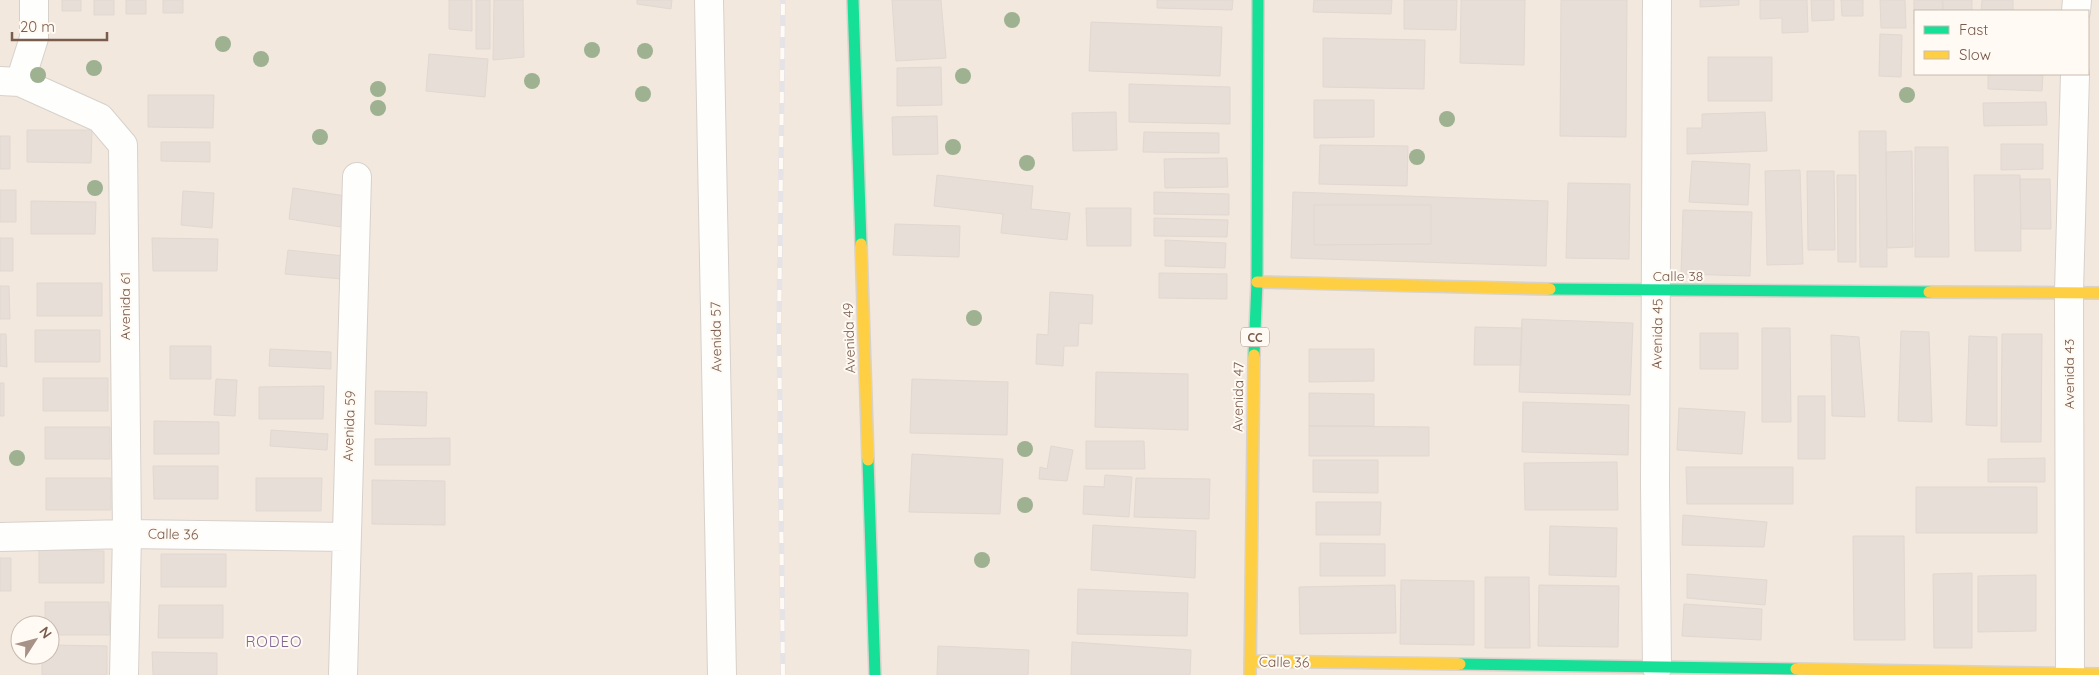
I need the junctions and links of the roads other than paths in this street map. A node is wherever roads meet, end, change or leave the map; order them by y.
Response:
1 (34, 0) edge
2 (709, 0) edge
3 (853, 0) edge
4 (1258, 0) edge
5 (1657, 0) edge
6 (2075, 75) edge
7 (10, 81) edge
8 (357, 177) dead end
9 (1257, 282) junction
10 (1657, 290) junction
11 (2069, 292) junction
12 (2099, 293) edge
13 (127, 534) junction
14 (0, 537) edge
15 (346, 538) junction
16 (1250, 662) junction
17 (1657, 668) junction
18 (2070, 674) edge
19 (2099, 674) edge
20 (124, 675) edge
21 (343, 675) edge
22 (711, 675) edge
23 (722, 675) edge
24 (876, 675) edge
25 (1250, 675) edge

1 - 7 street, Avenida 61
2 - 23 street, Avenida 57
3 - 24 street, Avenida 49
4 - 9 street, Avenida 47 / CC
5 - 10 street, Avenida 45
6 - 11 street, Avenida 43
7 - 13 street, Avenida 61
8 - 15 street, Avenida 59
9 - 10 street, Calle 38
9 - 16 street, Avenida 47 / CC
10 - 11 street, Calle 38
10 - 17 street, Avenida 45
11 - 12 street, Calle 38
11 - 18 street, Avenida 43
13 - 14 street, Calle 36
13 - 15 street, Calle 36
13 - 20 street, Avenida 61
15 - 21 street, Avenida 59
16 - 17 street, Calle 36
16 - 25 street, Avenida 47 / CC
17 - 18 street, Calle 36
18 - 19 street, Calle 36
22 - 23 street

